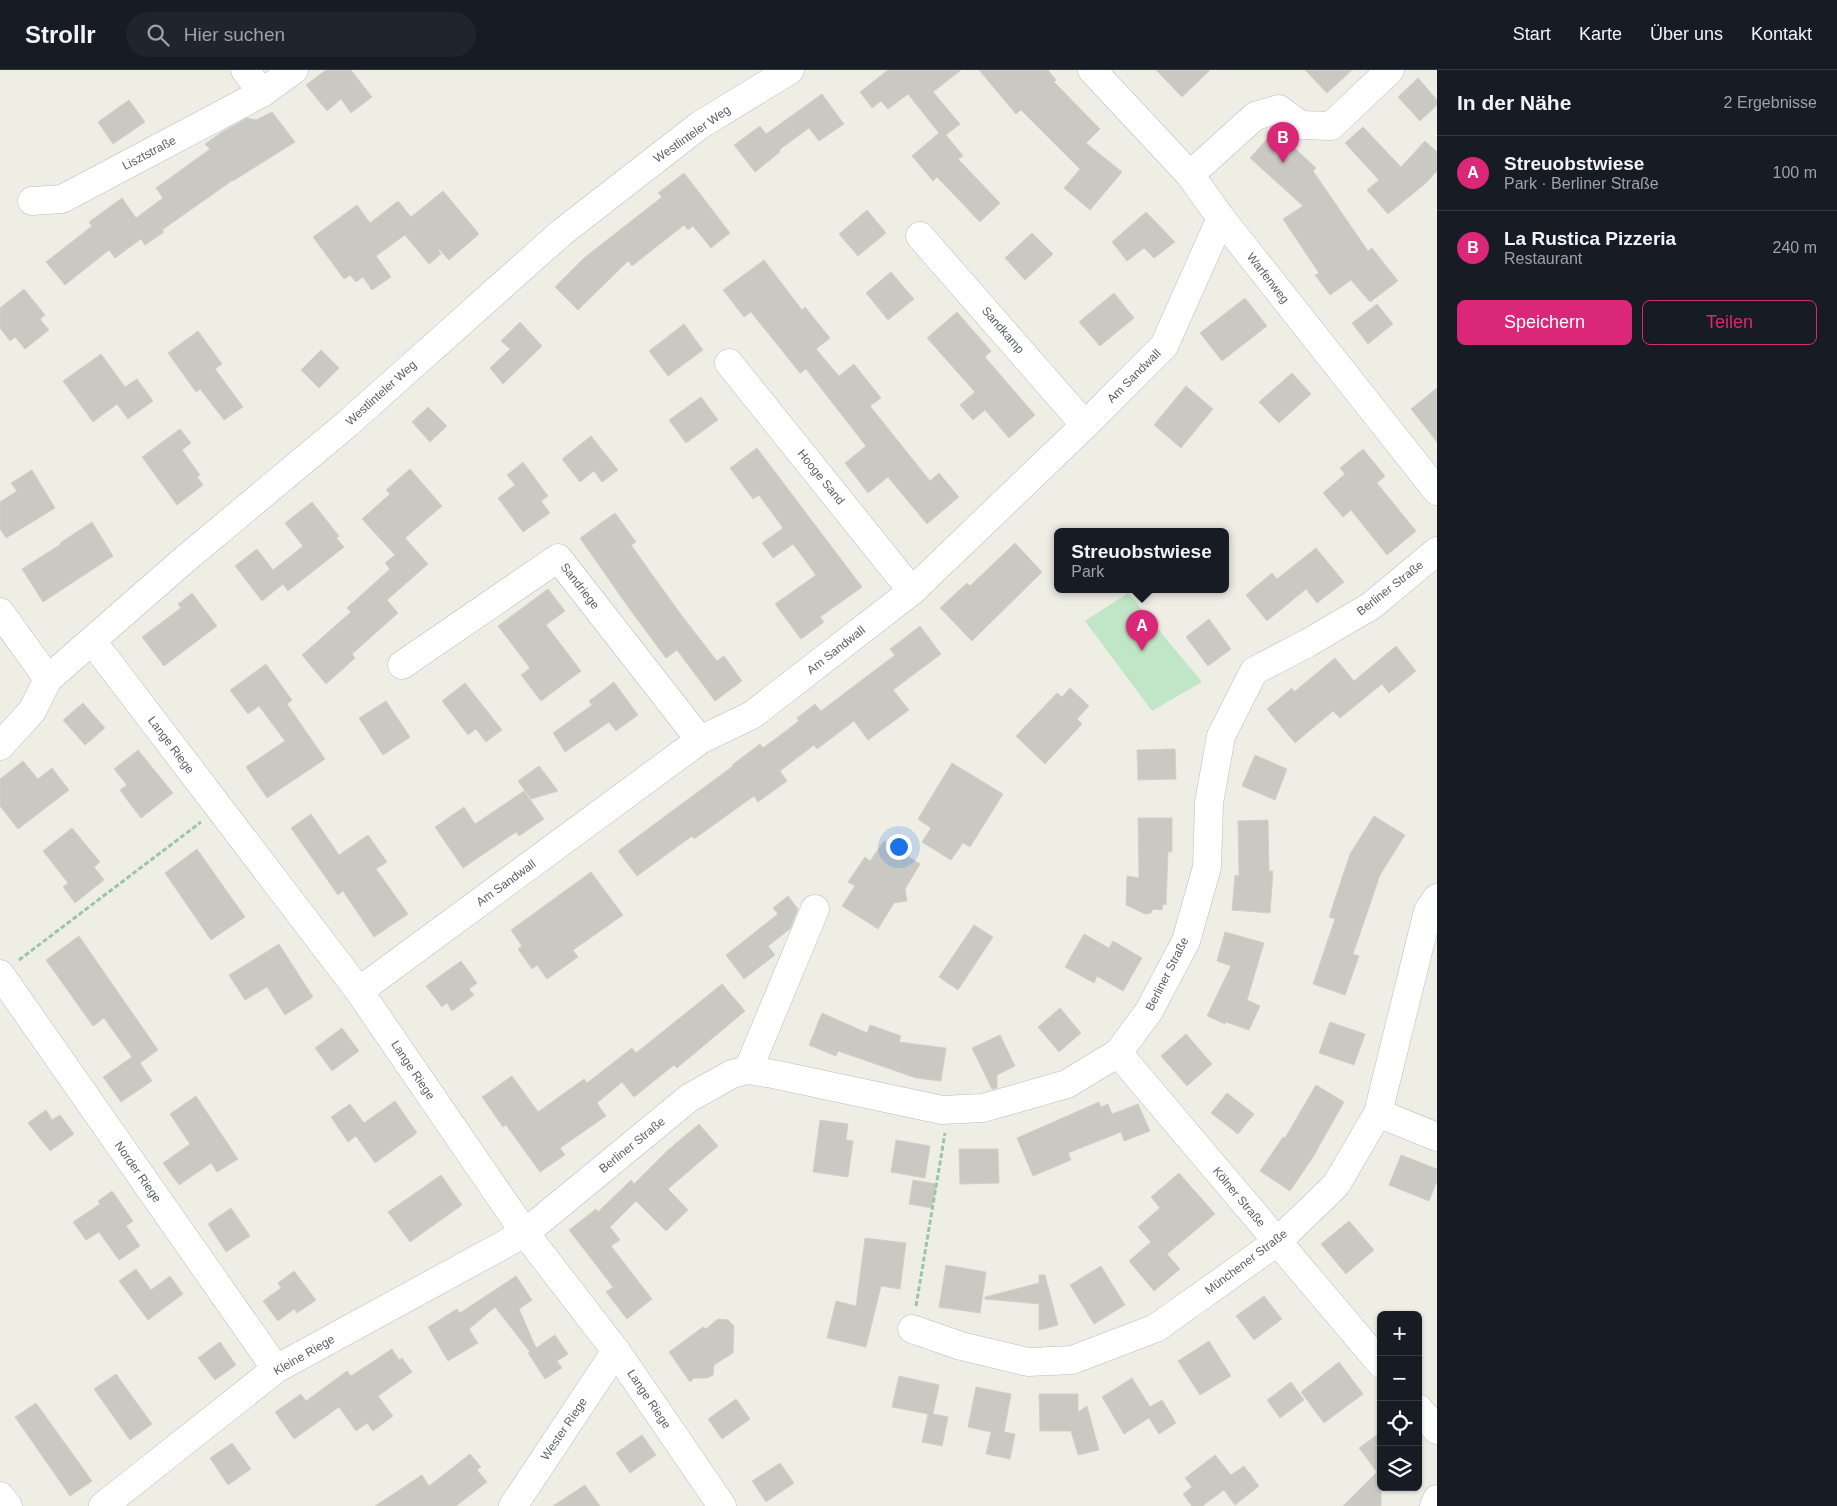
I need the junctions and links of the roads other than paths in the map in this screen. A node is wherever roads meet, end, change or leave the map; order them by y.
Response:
1 (245, 70) edge
2 (294, 70) edge
3 (790, 70) edge
4 (1092, 70) edge
5 (1390, 70) edge
6 (262, 93) junction
7 (1190, 175) junction
8 (32, 200) dead end
9 (1222, 218) junction
10 (920, 236) dead end
11 (729, 363) dead end
12 (1085, 425) junction
13 (1437, 492) edge
14 (1437, 551) edge
15 (912, 591) junction
16 (0, 612) edge
17 (92, 641) junction
18 (402, 665) dead end
19 (48, 679) junction
20 (700, 740) junction
21 (0, 746) edge
22 (1437, 898) edge
23 (815, 909) dead end
24 (0, 974) edge
25 (359, 991) junction
26 (1118, 1052) junction
27 (748, 1070) junction
28 (1378, 1113) junction
29 (1437, 1137) edge
30 (525, 1233) junction
31 (1277, 1242) junction
32 (912, 1329) road end
33 (616, 1351) junction
34 (1377, 1359) edge
35 (276, 1369) junction
36 (1422, 1413) edge
37 (1437, 1430) edge
38 (0, 1496) edge
39 (1437, 1499) edge
40 (8, 1506) edge
41 (102, 1506) edge
42 (513, 1506) edge
43 (722, 1506) edge
44 (1434, 1506) edge

1 - 6 street
2 - 6 street, Lisztstraße
3 - 17 street, Westlinteler Weg
4 - 7 street, Warfenweg
5 - 7 street
6 - 8 street, Lisztstraße
7 - 9 street, Warfenweg
9 - 12 street, Am Sandwall
9 - 13 street, Warfenweg
10 - 12 street, Sandkamp
11 - 15 street, Hooge Sand
12 - 15 street, Am Sandwall
14 - 26 street, Berliner Straße
15 - 20 street, Am Sandwall
16 - 19 street
17 - 19 street, Westlinteler Weg
17 - 25 street, Lange Riege
18 - 20 street, Sandriege
19 - 21 street, Westlinteler Weg
20 - 25 street, Am Sandwall
22 - 28 street, Münchener Straße
23 - 27 street
24 - 35 street, Norder Riege
25 - 30 street, Lange Riege
26 - 27 street, Berliner Straße
26 - 31 street, Kölner Straße
27 - 30 street, Berliner Straße
28 - 29 street
28 - 31 street, Münchener Straße
30 - 33 street, Lange Riege
30 - 35 street, Kleine Riege
31 - 32 street, Münchener Straße
31 - 34 street, Kölner Straße
33 - 42 street, Wester Riege
33 - 43 street, Lange Riege
35 - 41 street, Kleine Riege
36 - 37 street
38 - 40 street
39 - 44 street

